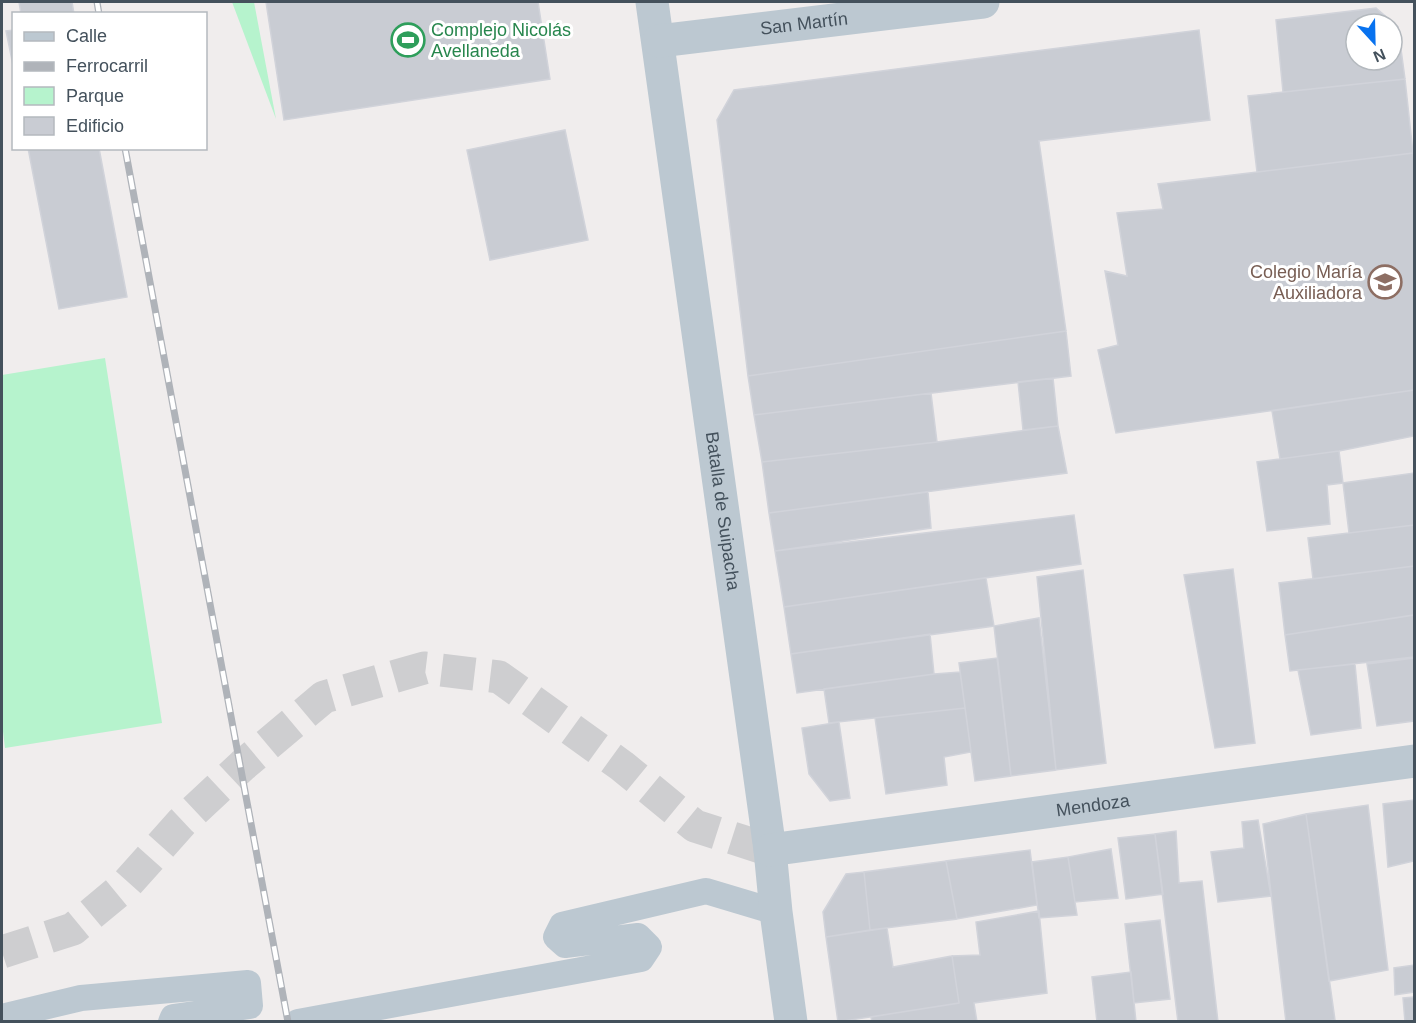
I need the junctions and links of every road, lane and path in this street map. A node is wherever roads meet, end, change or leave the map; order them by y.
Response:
1 (652, 2) edge
2 (983, 2) edge
3 (659, 41) junction
4 (1414, 761) edge
5 (770, 850) junction
6 (776, 912) junction
7 (2, 1017) edge
8 (171, 1022) edge
9 (298, 1022) edge
10 (792, 1022) edge

1 - 3 street, Batalla de Suipacha
2 - 3 street, San Martín
3 - 5 street, Batalla de Suipacha
4 - 5 street, Mendoza
5 - 6 street, Batalla de Suipacha
6 - 9 street
6 - 10 street, Batalla de Suipacha
7 - 8 street

